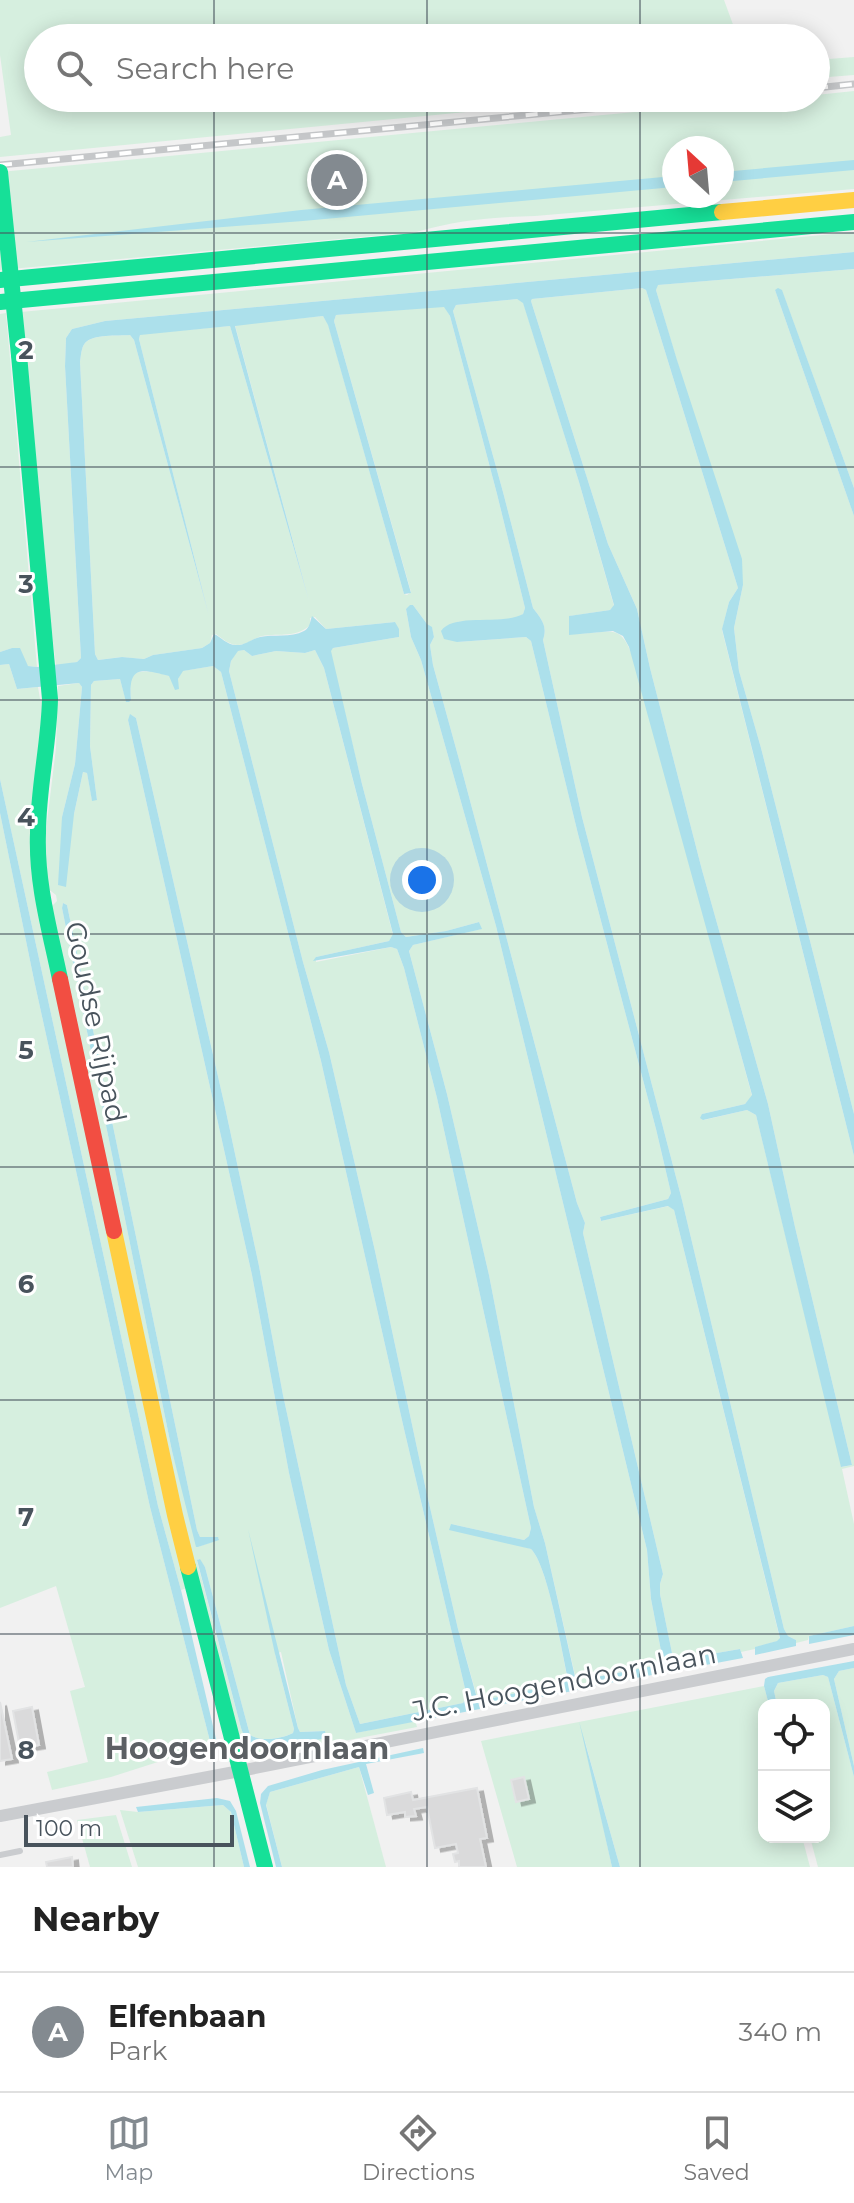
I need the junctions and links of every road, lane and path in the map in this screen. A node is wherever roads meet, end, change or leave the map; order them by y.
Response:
1 (0, 172) edge
2 (854, 200) edge
3 (854, 222) edge
4 (0, 280) edge
5 (0, 302) edge
6 (854, 1649) edge
7 (240, 1771) junction
8 (0, 1816) edge
9 (20, 1851) dead end
10 (0, 1855) edge
11 (265, 1867) edge

1 - 7 main road, Goudse Rijpad, bridge
2 - 4 main road
3 - 5 main road
6 - 7 street, J.C. Hoogendoornlaan
7 - 8 street, J.C. Hoogendoornlaan
7 - 11 main road, Goudse Rijpad
9 - 10 lane

